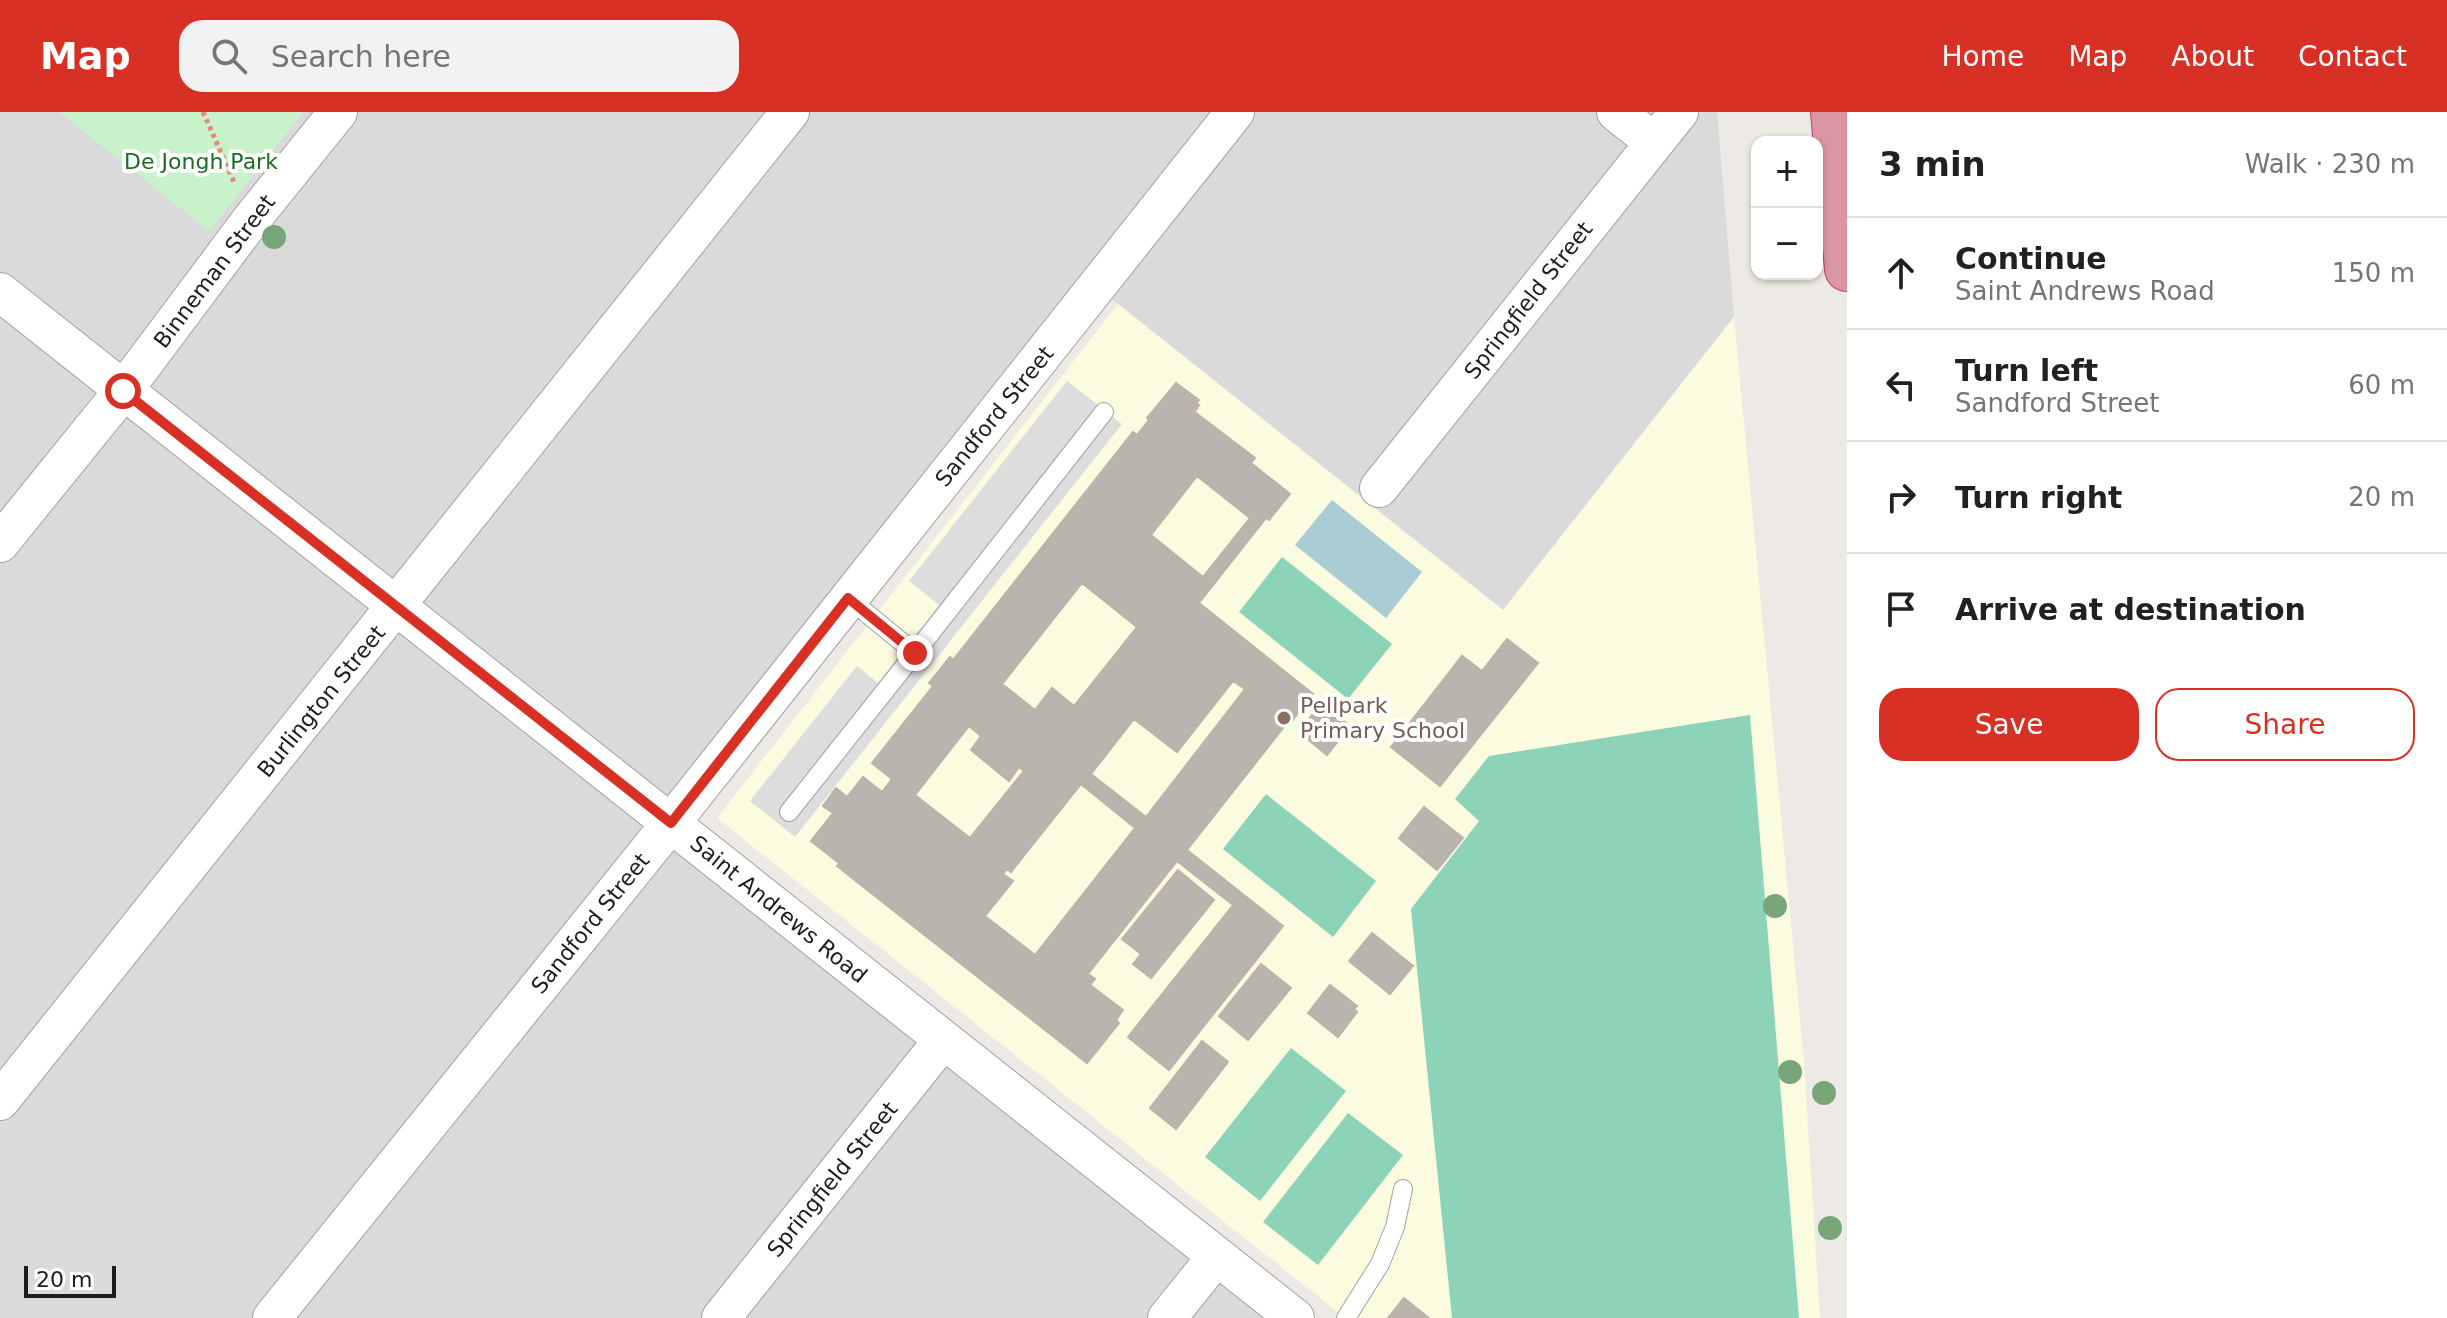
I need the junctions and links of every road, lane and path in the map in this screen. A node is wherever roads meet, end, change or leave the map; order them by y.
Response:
1 (203, 112) edge
2 (338, 112) edge
3 (790, 112) edge
4 (1235, 112) edge
5 (1616, 112) edge
6 (1679, 112) edge
7 (1833, 112) edge
8 (1654, 142) junction
9 (238, 190) dead end
10 (1847, 269) edge
11 (0, 292) edge
12 (123, 391) junction
13 (1104, 412) dead end
14 (1379, 488) dead end
15 (0, 543) edge
16 (848, 598) junction
17 (397, 606) junction
18 (915, 653) junction
19 (789, 812) dead end
20 (671, 823) junction
21 (943, 1040) junction
22 (0, 1101) edge
23 (1403, 1189) dead end
24 (1217, 1256) junction
25 (272, 1318) edge
26 (721, 1318) edge
27 (1167, 1318) edge
28 (1295, 1318) edge
29 (1346, 1318) edge

1 - 9 path
2 - 12 street, Binneman Street
3 - 17 street, Burlington Street
4 - 16 street, Sandford Street
5 - 8 street
6 - 8 street, Springfield Street
7 - 10 highway
8 - 14 street, Springfield Street
11 - 12 street, Saint Andrews Road
12 - 15 street, Binneman Street
12 - 17 street, Saint Andrews Road
13 - 18 lane
16 - 18 lane
16 - 20 street, Sandford Street
17 - 20 street, Saint Andrews Road
17 - 22 street, Burlington Street
18 - 19 lane
20 - 21 street, Saint Andrews Road
20 - 25 street, Sandford Street
21 - 24 street, Saint Andrews Road
21 - 26 street, Springfield Street
23 - 29 lane
24 - 27 street
24 - 28 street, Saint Andrews Road

